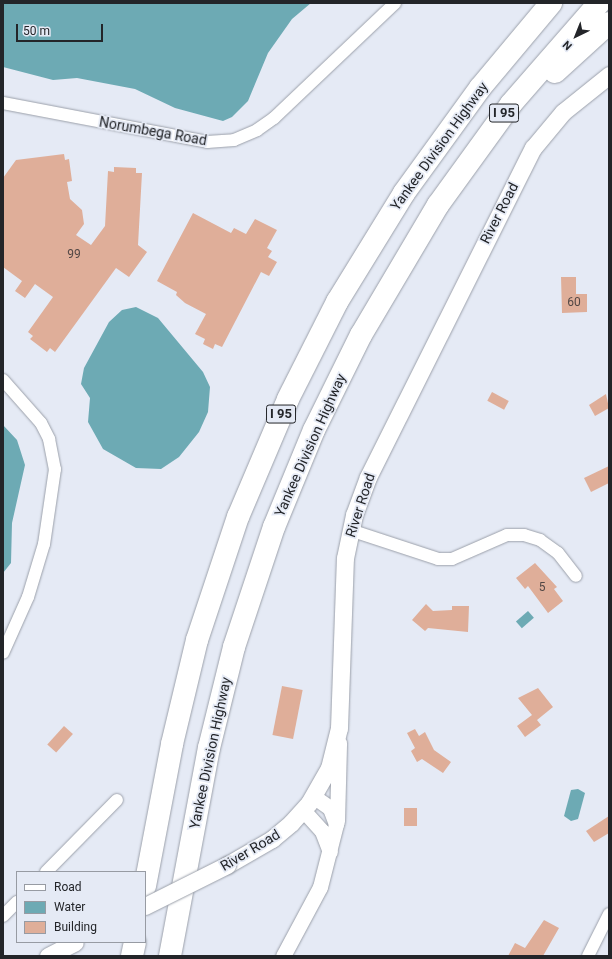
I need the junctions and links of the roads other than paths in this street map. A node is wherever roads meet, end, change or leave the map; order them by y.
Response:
1 (395, 3) edge
2 (531, 3) edge
3 (551, 3) edge
4 (599, 3) edge
5 (609, 23) edge
6 (504, 58) junction
7 (609, 75) edge
8 (3, 103) edge
9 (421, 232) junction
10 (3, 380) edge
11 (350, 530) junction
12 (576, 576) dead end
13 (3, 653) edge
14 (339, 728) junction
15 (313, 796) junction
16 (117, 800) dead end
17 (303, 810) junction
18 (336, 824) junction
19 (330, 853) junction
20 (47, 871) edge
21 (146, 881) edge
22 (16, 903) edge
23 (146, 906) edge
24 (609, 914) edge
25 (3, 916) edge
26 (73, 943) edge
27 (135, 943) edge
28 (48, 956) edge
29 (132, 956) edge
30 (170, 956) edge
31 (283, 956) edge
32 (588, 956) edge

1 - 8 street, Norumbega Road
2 - 6 highway
3 - 6 highway, Yankee Division Highway / I 95
4 - 9 highway, Yankee Division Highway / I 95
5 - 9 highway
6 - 21 highway, Yankee Division Highway / I 95
7 - 11 main road, River Road
9 - 30 highway, Yankee Division Highway / I 95
10 - 13 street
11 - 12 street
11 - 14 main road, River Road
14 - 15 main road, River Road
14 - 18 street
15 - 17 main road, River Road
15 - 18 street
16 - 20 street
17 - 19 street
17 - 23 main road, River Road, bridge
18 - 19 street
19 - 31 street
22 - 25 street
24 - 32 street
26 - 28 main road
27 - 29 highway

